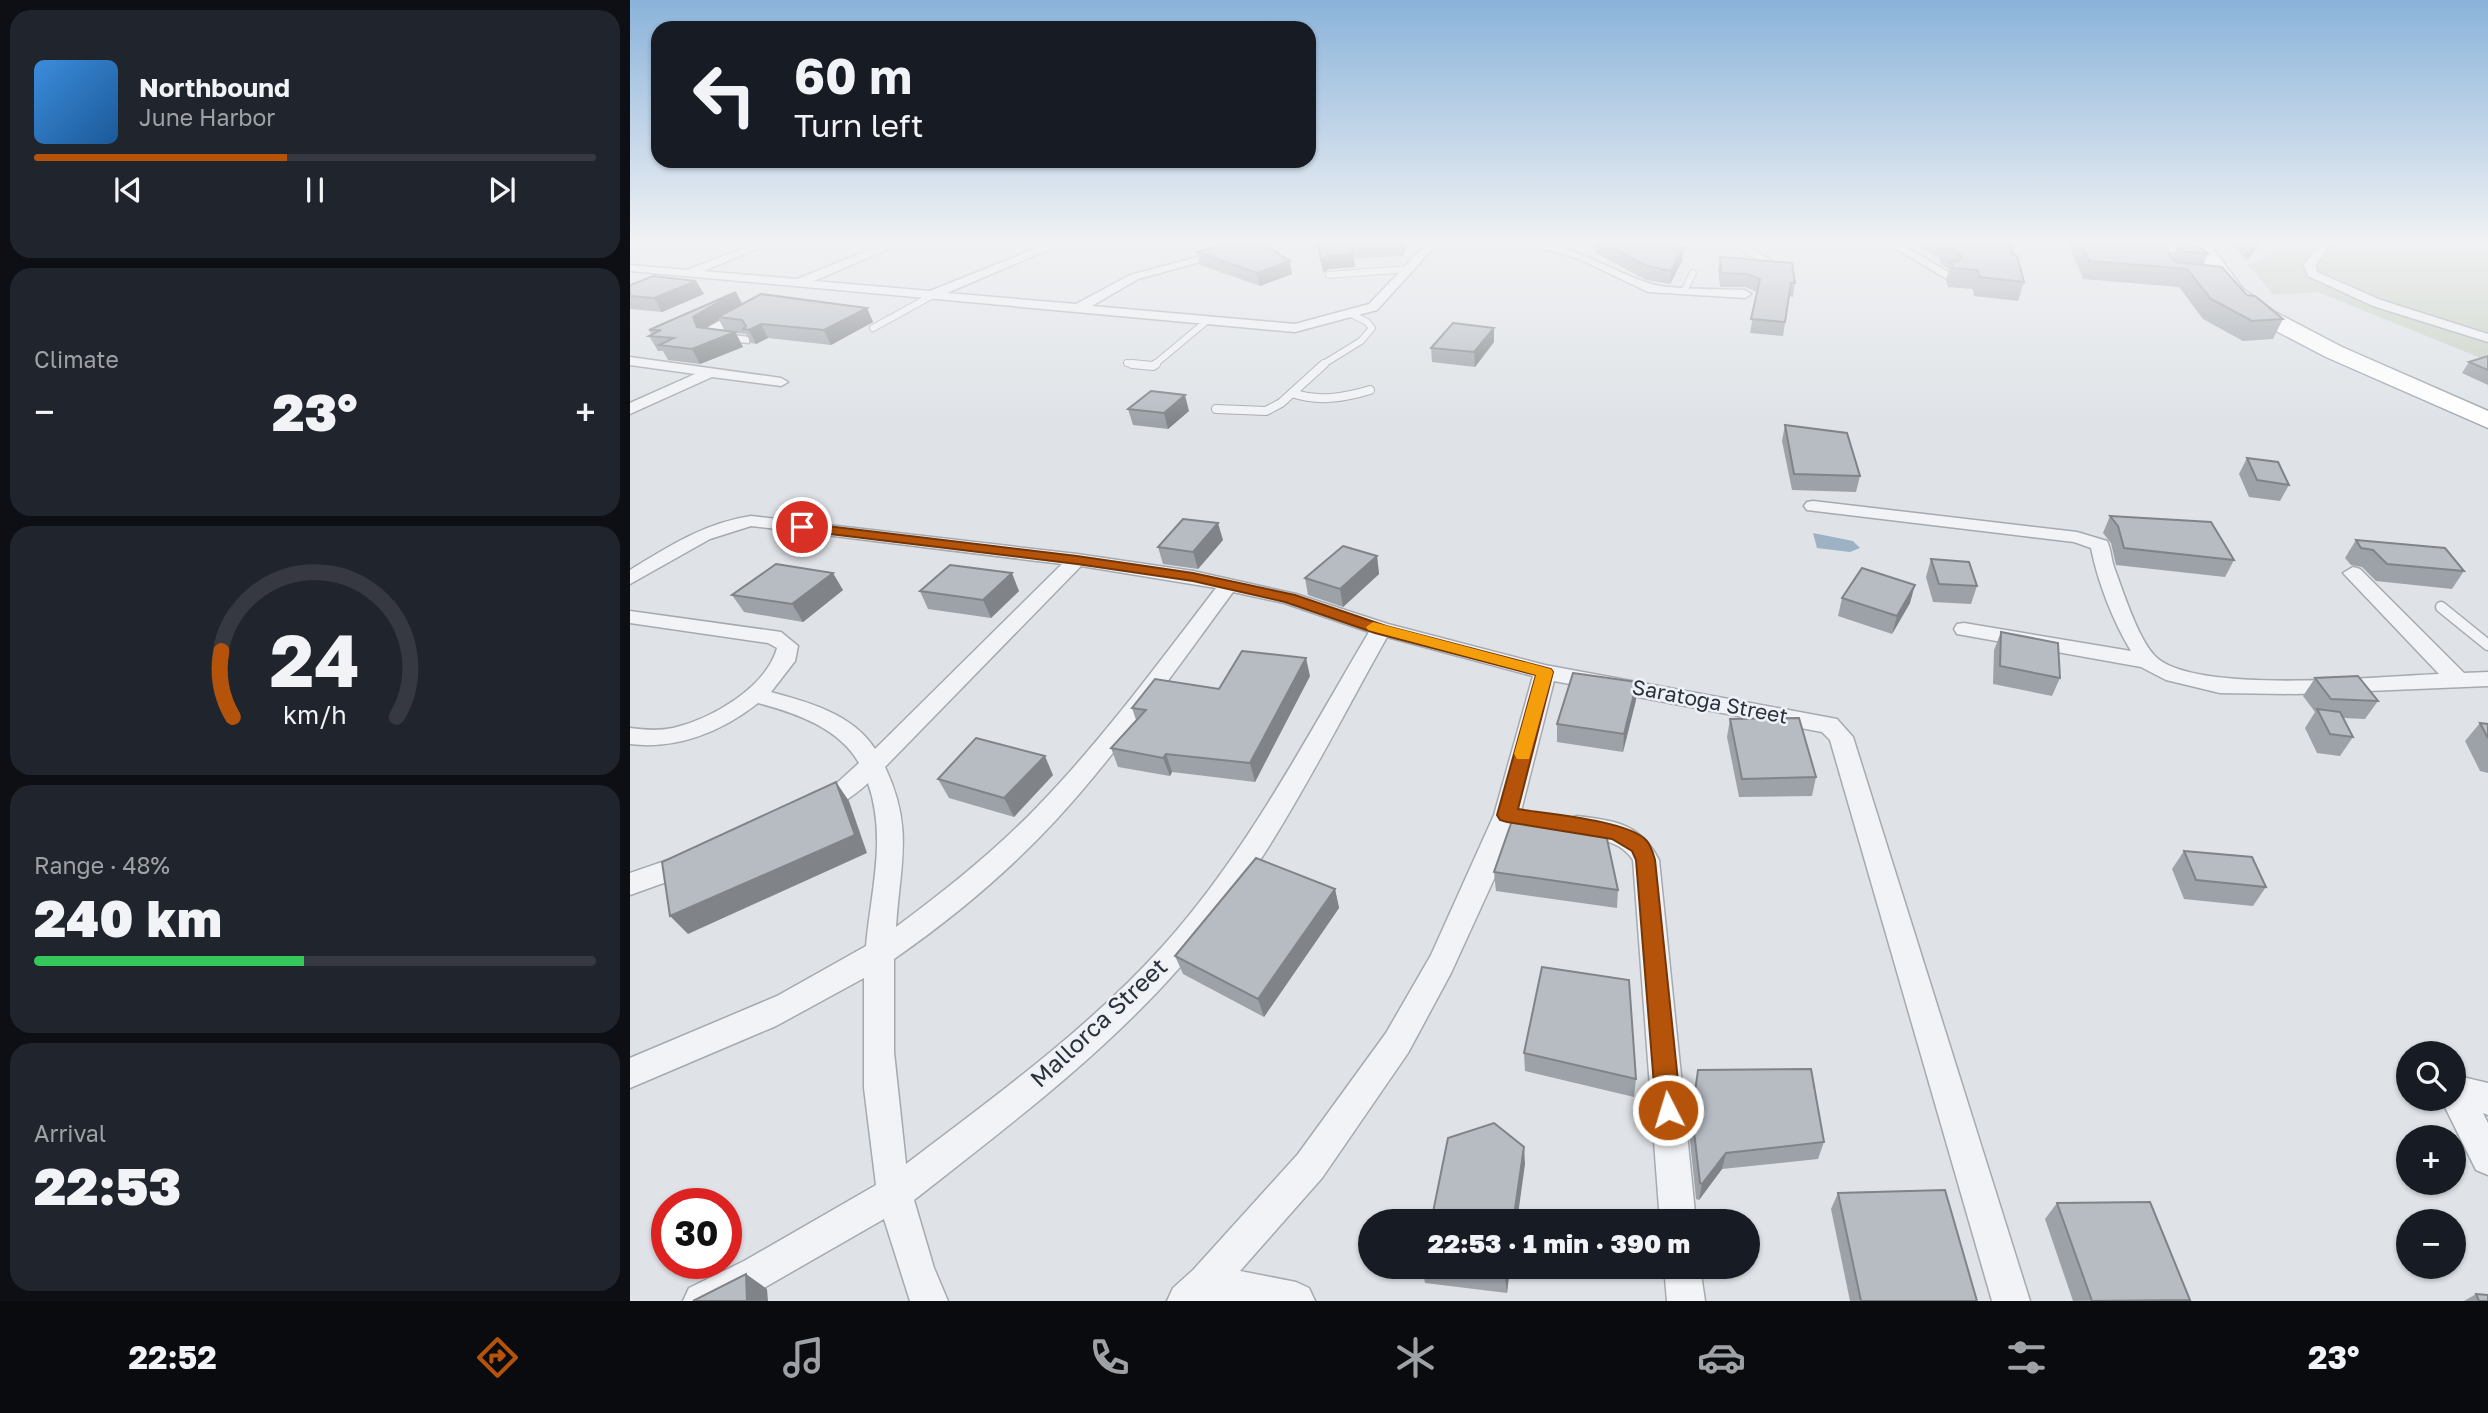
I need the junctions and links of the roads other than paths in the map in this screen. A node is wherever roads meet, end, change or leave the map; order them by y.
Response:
1 (762, 303) edge
2 (919, 303) edge
3 (1012, 303) edge
4 (1088, 303) edge
5 (1377, 303) edge
6 (2247, 303) edge
7 (2272, 303) edge
8 (2283, 303) edge
9 (2376, 303) edge
10 (1077, 309) junction
11 (1349, 313) junction
12 (1208, 320) junction
13 (873, 328) dead end
14 (2488, 338) edge
15 (744, 340) edge
16 (630, 361) edge
17 (1127, 363) dead end
18 (706, 374) junction
19 (781, 382) dead end
20 (1370, 390) dead end
21 (1292, 393) junction
22 (2481, 402) edge
23 (630, 409) edge
24 (1216, 409) dead end
25 (2488, 420) edge
26 (1813, 506) dead end
27 (1077, 560) junction
28 (2353, 573) dead end
29 (630, 578) edge
30 (1228, 584) junction
31 (2441, 607) dead end
32 (630, 617) edge
33 (1381, 629) junction
34 (1964, 629) dead end
35 (2488, 645) edge
36 (2147, 661) junction
37 (1545, 672) junction
38 (2488, 679) edge
39 (2458, 680) junction
40 (755, 695) junction
41 (630, 736) edge
42 (873, 765) junction
43 (793, 814) edge
44 (1529, 818) junction
45 (711, 854) edge
46 (630, 884) edge
47 (880, 952) junction
48 (630, 1073) edge
49 (2466, 1094) edge
50 (2488, 1100) edge
51 (2464, 1111) edge
52 (2488, 1158) edge
53 (894, 1194) junction
54 (1677, 1209) edge
55 (1683, 1279) edge
56 (1196, 1292) edge
57 (702, 1301) edge
58 (929, 1301) edge
59 (1296, 1301) edge
60 (1686, 1301) edge
61 (2011, 1301) edge

1 - 15 street
2 - 13 lane
3 - 10 street
4 - 10 street
5 - 11 street
6 - 25 main road
7 - 22 main road
8 - 22 main road
9 - 14 street
10 - 12 street
11 - 12 street
11 - 21 lane
12 - 17 lane
16 - 18 street
18 - 19 street
18 - 23 street
20 - 21 lane
21 - 24 lane
26 - 36 street
27 - 29 street, Saratoga Street
27 - 30 street, Saratoga Street
27 - 42 street
28 - 39 street
30 - 33 street, Saratoga Street
30 - 47 street
31 - 35 lane
32 - 40 street
33 - 37 street, Saratoga Street
33 - 53 street, Mallorca Street
34 - 36 street
36 - 39 street
37 - 44 street
37 - 61 street, Saratoga Street
38 - 39 street
40 - 41 street
40 - 42 street
42 - 43 street
42 - 47 street
44 - 54 street
44 - 56 street
45 - 46 street
47 - 48 street
47 - 53 street
49 - 50 street
51 - 52 street
53 - 57 street, Mallorca Street
53 - 58 street
55 - 60 street
56 - 59 street

